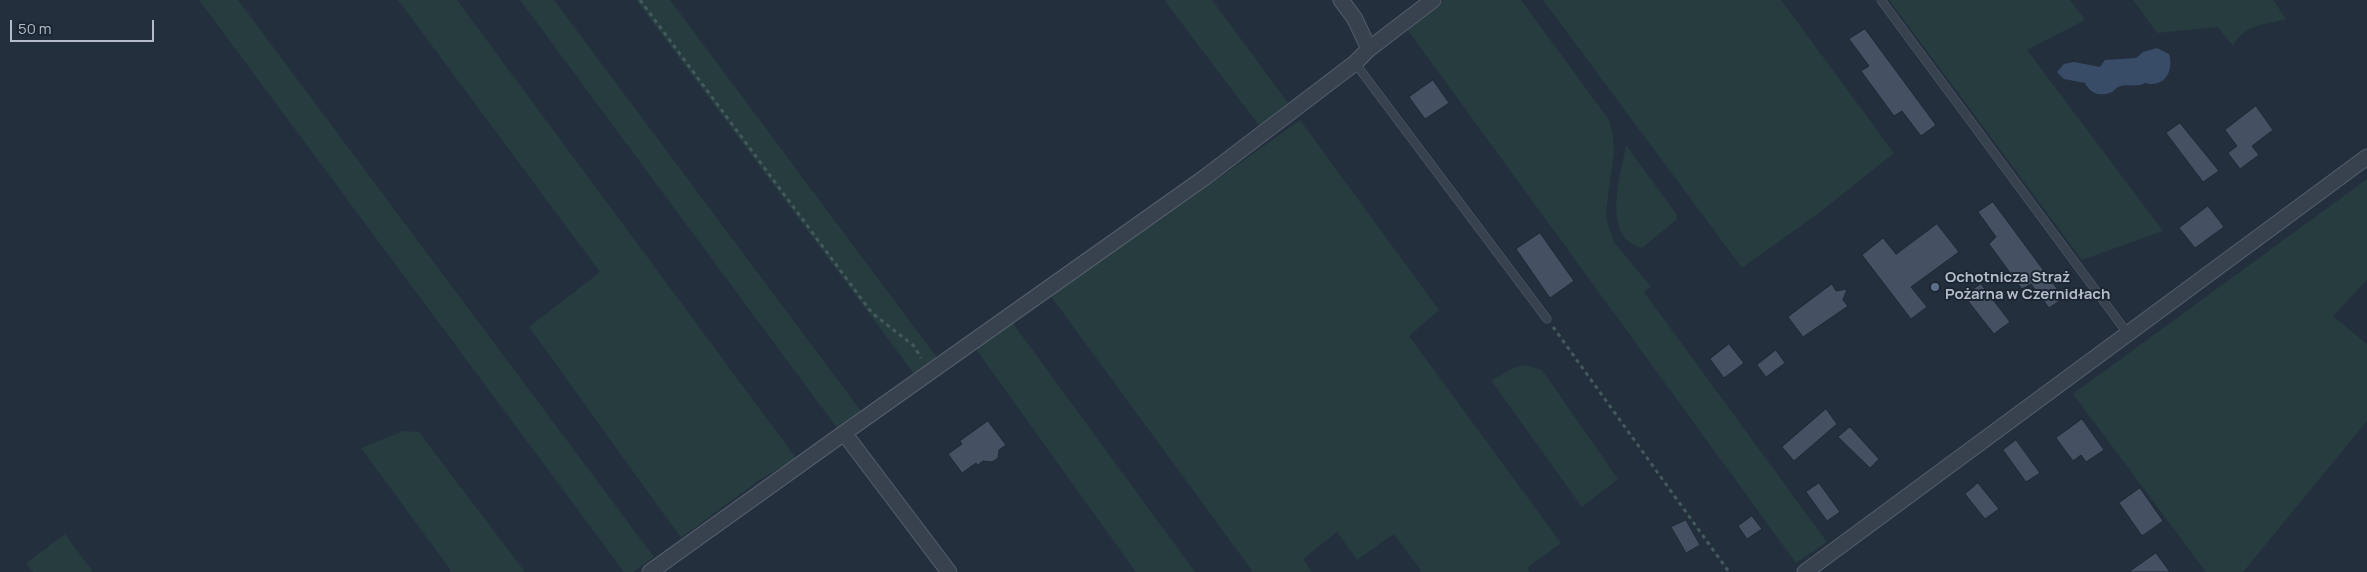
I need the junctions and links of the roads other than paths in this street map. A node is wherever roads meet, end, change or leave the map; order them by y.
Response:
1 (1341, 0) edge
2 (1433, 0) edge
3 (1881, 0) edge
4 (1369, 50) junction
5 (1355, 63) junction
6 (2367, 157) edge
7 (1547, 319) road end
8 (2128, 334) junction
9 (844, 433) junction
10 (650, 572) edge
11 (948, 572) edge
12 (1805, 572) edge

1 - 4 street
2 - 4 street
3 - 8 lane
4 - 5 street
5 - 7 lane
5 - 9 street
6 - 8 street
8 - 12 street
9 - 10 street
9 - 11 street

